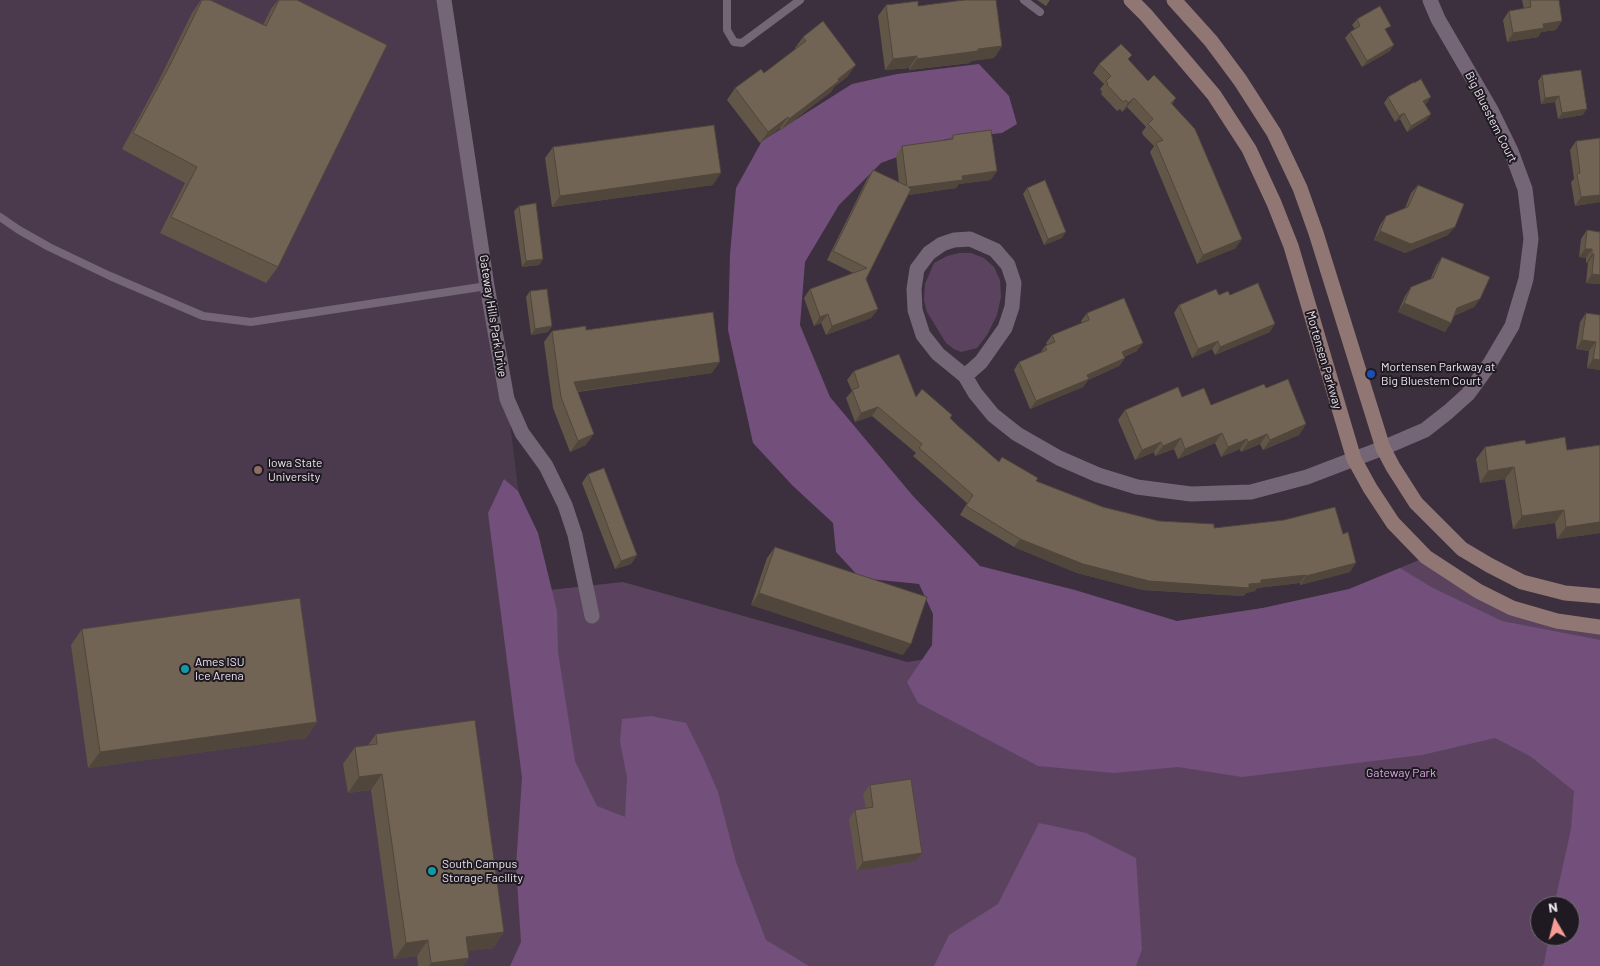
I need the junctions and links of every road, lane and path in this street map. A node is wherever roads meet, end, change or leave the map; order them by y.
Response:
1 (444, 0) edge
2 (727, 0) edge
3 (800, 0) edge
4 (1024, 0) edge
5 (1130, 0) edge
6 (1174, 0) edge
7 (1430, 0) edge
8 (1040, 12) dead end
9 (0, 217) edge
10 (487, 286) junction
11 (965, 376) junction
12 (1383, 448) junction
13 (1354, 459) junction
14 (1600, 596) edge
15 (592, 616) dead end
16 (1600, 627) edge

1 - 10 street, Gateway Hills Park Drive
2 - 3 lane
4 - 8 lane
5 - 13 street, Mortensen Parkway
6 - 12 street
7 - 12 street, Big Bluestem Court
9 - 10 lane
10 - 15 street, Gateway Hills Park Drive
11 - 11 street
11 - 13 street, Big Bluestem Court
12 - 13 street, Big Bluestem Court
12 - 14 street
13 - 16 street, Mortensen Parkway

